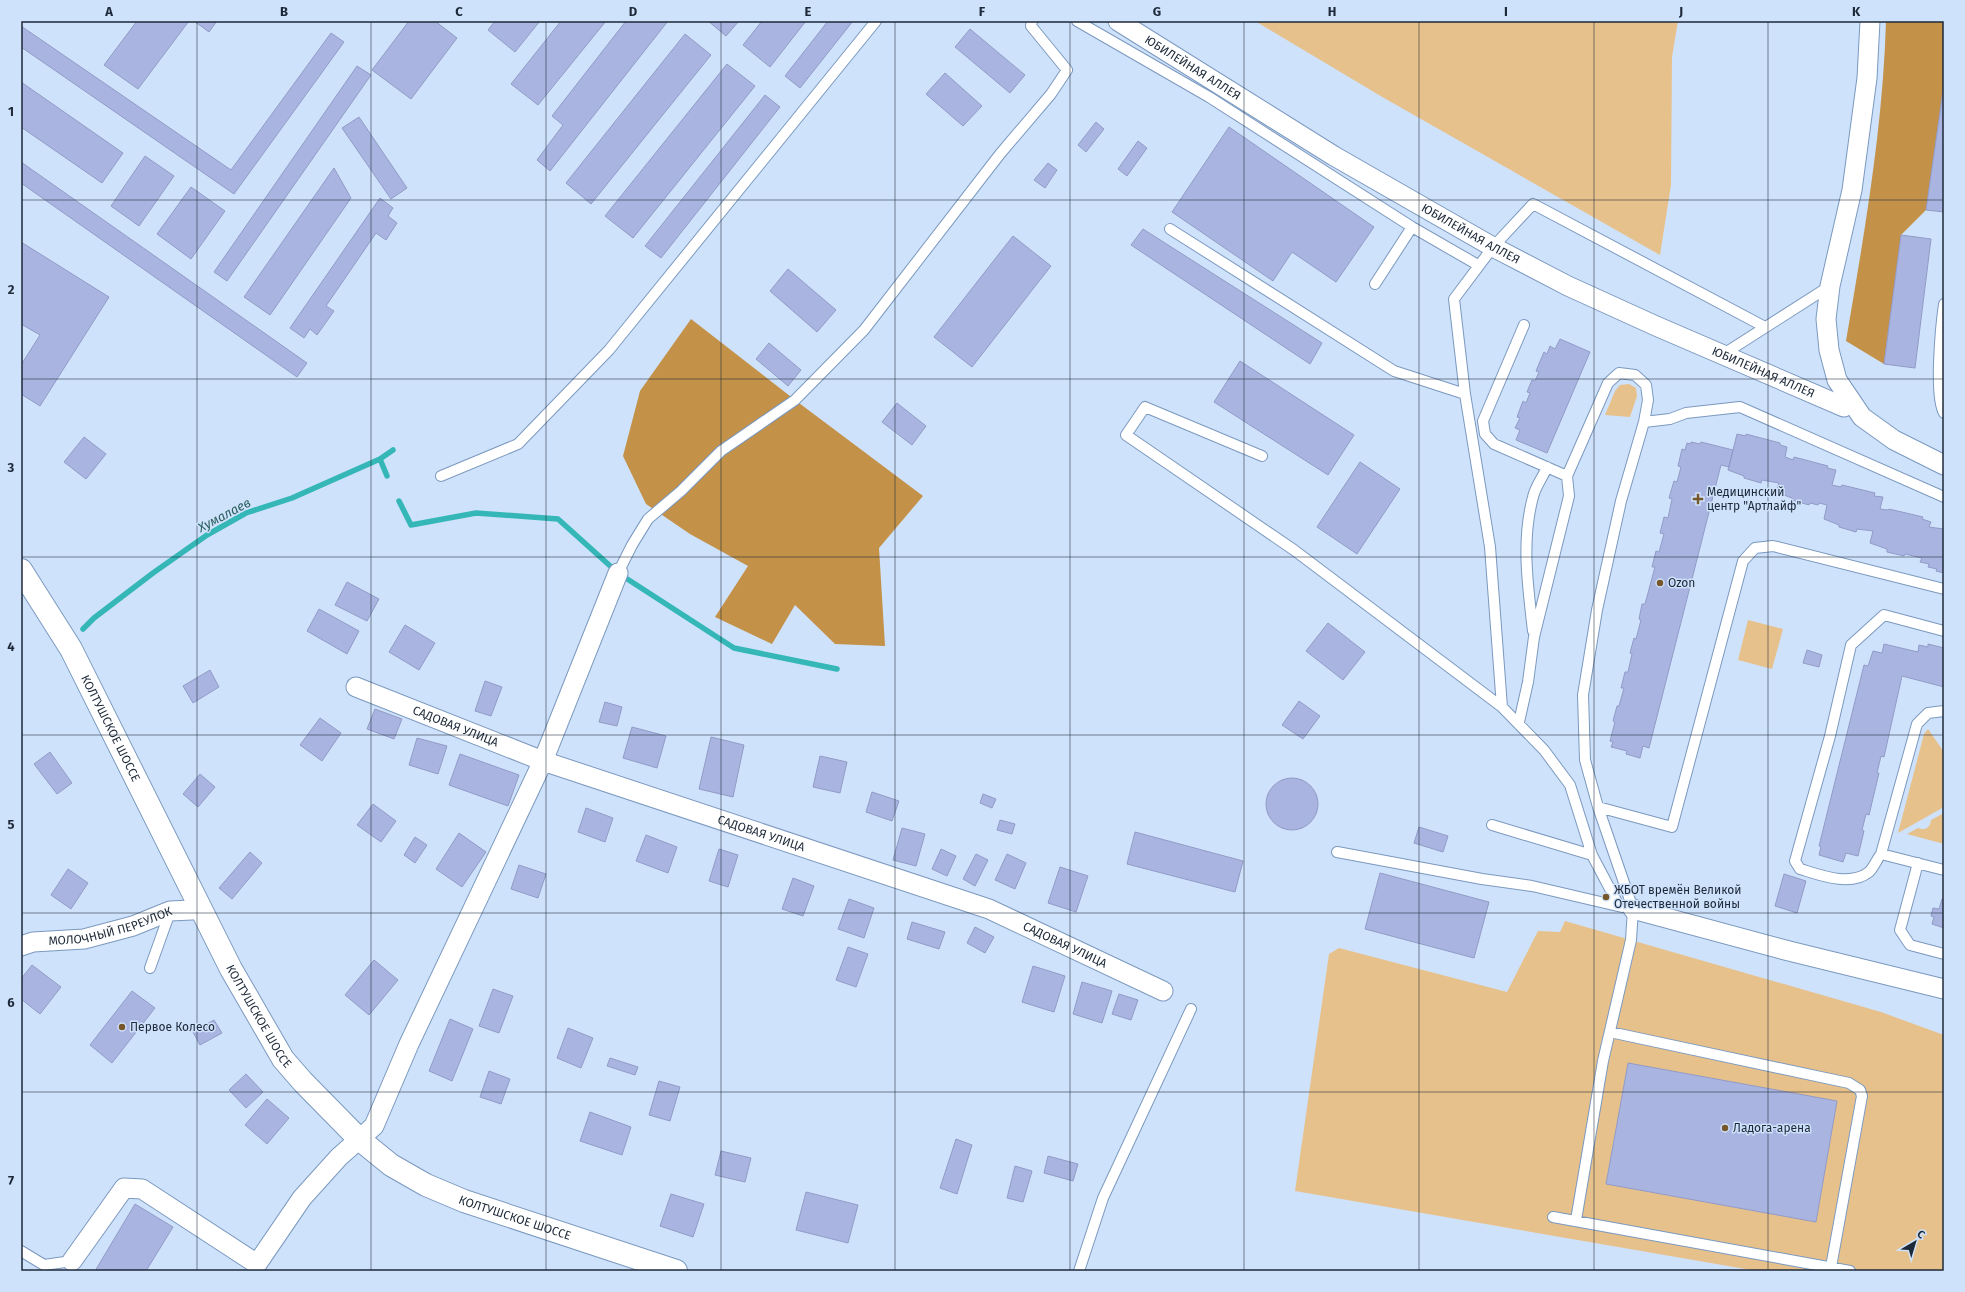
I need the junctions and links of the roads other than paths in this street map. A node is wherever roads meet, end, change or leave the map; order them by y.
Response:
1 (876, 21) edge
2 (1032, 21) edge
3 (1077, 21) edge
4 (1118, 21) edge
5 (1870, 21) edge
6 (1412, 227) junction
7 (1170, 229) dead end
8 (1492, 247) junction
9 (1478, 265) junction
10 (1375, 284) dead end
11 (1830, 286) junction
12 (1944, 304) edge
13 (1524, 325) dead end
14 (1765, 327) junction
15 (1722, 355) junction
16 (1465, 394) junction
17 (1844, 407) dead end
18 (1944, 413) edge
19 (1644, 422) junction
20 (1262, 456) dead end
21 (1944, 465) edge
22 (1548, 467) junction
23 (441, 476) dead end
24 (1566, 476) junction
25 (1944, 497) edge
26 (21, 570) edge
27 (618, 573) joint
28 (1944, 589) edge
29 (1944, 631) edge
30 (1534, 637) junction
31 (356, 687) dead end
32 (1502, 707) junction
33 (1944, 711) edge
34 (1519, 722) junction
35 (543, 761) junction
36 (1598, 807) junction
37 (1492, 825) dead end
38 (1337, 852) dead end
39 (1881, 854) junction
40 (1592, 855) junction
41 (1918, 863) junction
42 (1944, 870) edge
43 (199, 906) junction
44 (1626, 908) junction
45 (170, 912) junction
46 (21, 946) edge
47 (1944, 954) edge
48 (150, 968) dead end
49 (1944, 989) edge
50 (1162, 991) dead end
51 (1191, 1009) dead end
52 (1610, 1032) junction
53 (359, 1139) junction
54 (1553, 1217) dead end
55 (1576, 1220) junction
56 (21, 1251) edge
57 (72, 1261) joint
58 (1831, 1267) junction
59 (664, 1269) edge
60 (1079, 1271) edge
61 (1850, 1271) edge

1 - 23 lane
2 - 27 lane
3 - 6 lane
4 - 8 street, ЮБИЛЕЙНАЯ АЛЛЕЯ
5 - 11 street
6 - 9 lane
6 - 10 lane
7 - 16 lane
8 - 9 lane
8 - 14 lane
8 - 15 street, ЮБИЛЕЙНАЯ АЛЛЕЯ
9 - 16 lane
11 - 14 lane
11 - 21 street
12 - 18 lane
13 - 22 lane
14 - 15 lane
15 - 17 street, ЮБИЛЕЙНАЯ АЛЛЕЯ
16 - 32 lane
19 - 24 lane
19 - 25 lane
19 - 36 lane
20 - 32 lane
22 - 24 lane
22 - 30 lane
24 - 30 lane
26 - 43 main road, КОЛТУШСКОЕ ШОССЕ
27 - 35 street
28 - 36 lane
29 - 39 lane
30 - 34 lane
31 - 35 street, САДОВАЯ УЛИЦА
32 - 34 lane
33 - 39 lane
34 - 40 lane
35 - 50 street, САДОВАЯ УЛИЦА
35 - 53 street
36 - 44 lane
37 - 40 lane
38 - 44 lane
39 - 41 lane
40 - 44 lane
41 - 42 lane
41 - 47 lane
43 - 45 street, МОЛОЧНЫЙ ПЕРЕУЛОК
43 - 53 main road, КОЛТУШСКОЕ ШОССЕ
44 - 49 street
44 - 52 lane
45 - 46 street, МОЛОЧНЫЙ ПЕРЕУЛОК
45 - 48 lane
51 - 60 lane
52 - 55 lane
52 - 58 lane
53 - 57 street
53 - 59 main road, КОЛТУШСКОЕ ШОССЕ
54 - 55 lane
55 - 58 lane
56 - 57 lane
58 - 61 lane

